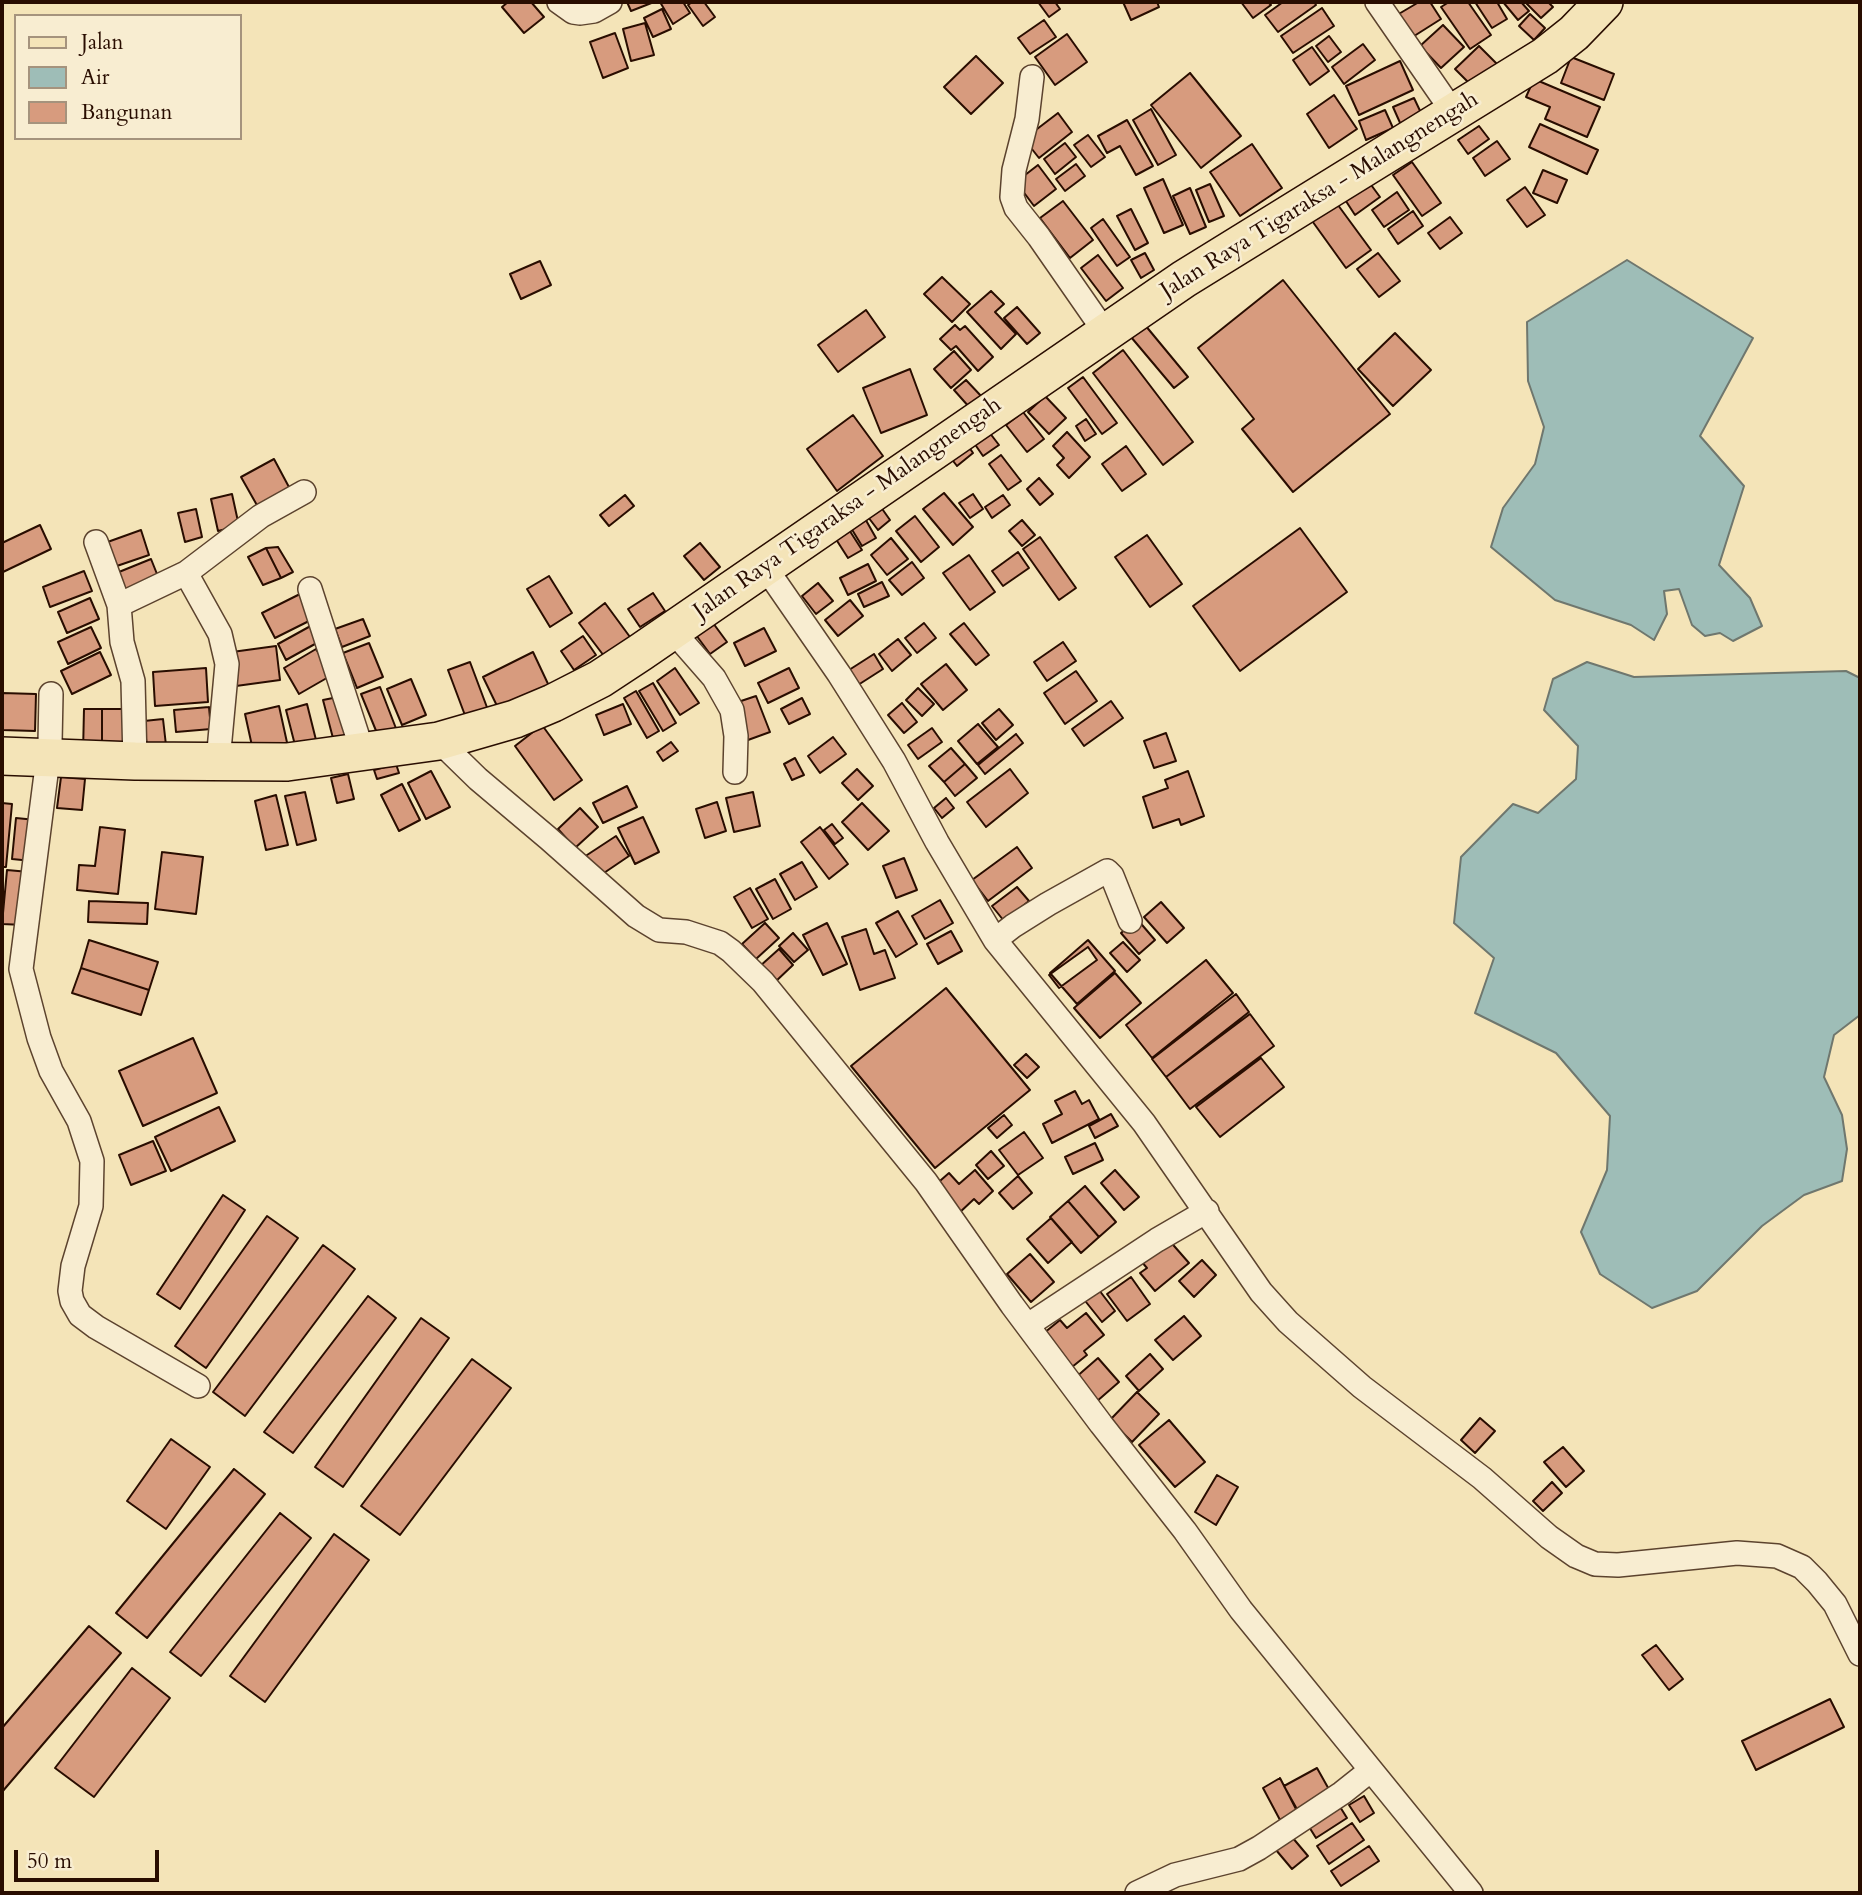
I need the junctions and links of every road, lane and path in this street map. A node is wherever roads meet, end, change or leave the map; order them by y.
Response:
1 (559, 2) edge
2 (610, 2) edge
3 (1377, 2) edge
4 (1604, 2) edge
5 (1032, 77) dead end
6 (1453, 112) junction
7 (1105, 331) junction
8 (304, 492) dead end
9 (96, 542) dead end
10 (765, 567) junction
11 (186, 573) junction
12 (310, 589) dead end
13 (119, 605) junction
14 (672, 629) junction
15 (51, 694) dead end
16 (439, 741) junction
17 (363, 753) junction
18 (2, 756) edge
19 (48, 758) junction
20 (135, 761) junction
21 (218, 761) junction
22 (735, 772) dead end
23 (1130, 921) dead end
24 (995, 940) junction
25 (1207, 1211) junction
26 (1028, 1325) junction
27 (198, 1386) dead end
28 (1860, 1654) edge
29 (1371, 1770) junction
30 (1137, 1893) edge
31 (1471, 1893) edge

1 - 2 street
3 - 6 street
4 - 6 main road, Jalan Raya Tigaraksa - Malangnengah
5 - 7 street
6 - 7 main road, Jalan Raya Tigaraksa - Malangnengah
7 - 10 main road, Jalan Raya Tigaraksa - Malangnengah
8 - 11 street
9 - 13 street
10 - 14 main road, Jalan Raya Tigaraksa - Malangnengah
10 - 24 street
11 - 13 street
11 - 21 street
12 - 17 street
13 - 20 street
14 - 16 main road, Jalan Raya Tigaraksa - Malangnengah
14 - 22 street
15 - 19 street
16 - 17 main road, Jalan Raya Tigaraksa - Malangnengah
16 - 26 street
17 - 21 main road, Jalan Raya Tigaraksa - Malangnengah
18 - 19 main road, Jalan Raya Tigaraksa - Malangnengah
19 - 20 main road, Jalan Raya Tigaraksa - Malangnengah
19 - 27 street
20 - 21 main road, Jalan Raya Tigaraksa - Malangnengah
23 - 24 street
24 - 25 street
25 - 26 street
25 - 28 street
26 - 29 street
29 - 30 street
29 - 31 street

